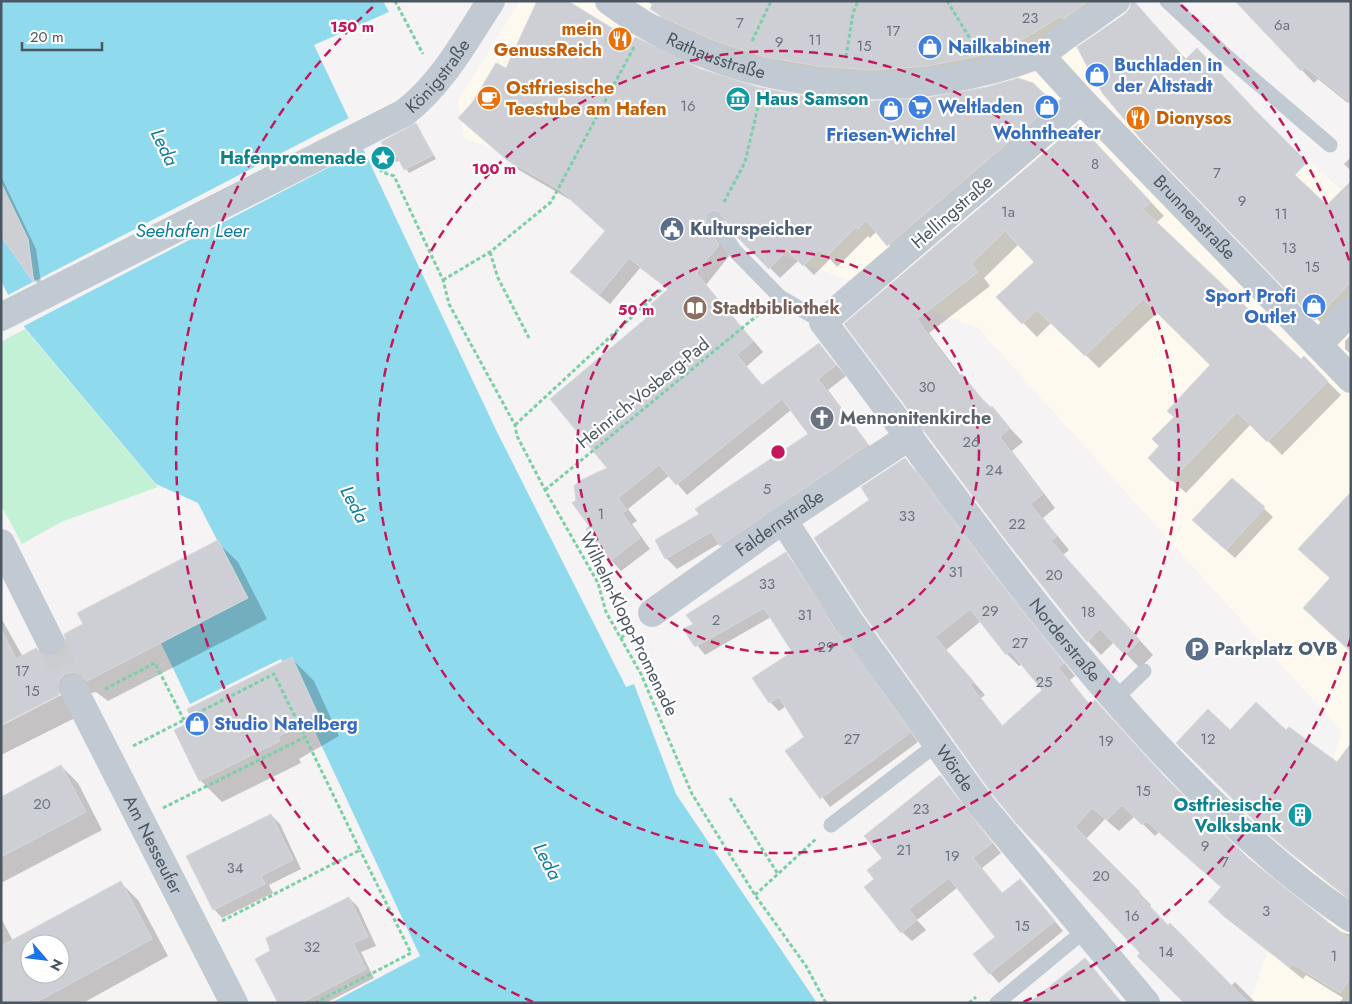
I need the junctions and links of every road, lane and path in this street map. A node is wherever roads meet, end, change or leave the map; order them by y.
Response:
1 (395, 1) edge
2 (491, 1) edge
3 (609, 1) edge
4 (771, 1) edge
5 (858, 1) edge
6 (947, 1) edge
7 (1116, 1) edge
8 (1167, 1) edge
9 (644, 27) junction
10 (1040, 55) junction
11 (424, 57) dead end
12 (754, 70) junction
13 (982, 71) junction
14 (844, 86) junction
15 (1081, 100) junction
16 (1330, 145) dead end
17 (382, 172) dead end
18 (714, 219) joint
19 (490, 252) junction
20 (443, 280) junction
21 (663, 288) dead end
22 (780, 297) junction
23 (1351, 311) edge
24 (1, 317) edge
25 (823, 322) junction
26 (529, 338) dead end
27 (1318, 345) junction
28 (1351, 379) edge
29 (515, 425) junction
30 (910, 436) junction
31 (545, 490) junction
32 (783, 520) junction
33 (1, 543) edge
34 (652, 613) dead end
35 (50, 641) tunnel mouth
36 (1144, 671) dead end
37 (76, 695) joint
38 (1115, 699) junction
39 (184, 720) junction
40 (304, 738) junction
41 (937, 744) junction
42 (108, 759) junction
43 (730, 798) dead end
44 (139, 820) junction
45 (831, 825) joint
46 (360, 850) junction
47 (778, 874) junction
48 (755, 895) junction
49 (1351, 918) edge
50 (1084, 931) junction
51 (197, 934) junction
52 (317, 1002) edge
53 (234, 1003) edge
54 (826, 1003) edge
55 (997, 1003) edge
56 (1146, 1003) edge

1 - 11 path
2 - 24 street, Königstraße
3 - 9 street, Rathausstraße
4 - 12 path
5 - 14 path
6 - 13 path
7 - 10 street, Rathausstraße
8 - 16 lane
9 - 12 street, Rathausstraße
9 - 19 path
10 - 13 street, Rathausstraße
10 - 15 street, Brunnenstraße
12 - 14 street, Rathausstraße
12 - 18 path
13 - 14 street, Rathausstraße
15 - 25 street, Hellingstraße
15 - 27 street, Brunnenstraße
17 - 20 path, Wilhelm-Klopp-Promenade
18 - 22 lane
19 - 20 path
19 - 26 path
20 - 29 path, Wilhelm-Klopp-Promenade
21 - 29 path
22 - 25 lane
22 - 31 path, Heinrich-Vosberg-Pad
23 - 27 street
25 - 30 street, Norderstraße
27 - 28 street, Brunnenstraße
29 - 31 path, Wilhelm-Klopp-Promenade
30 - 32 street, Faldernstraße
30 - 38 street, Norderstraße
31 - 48 path, Wilhelm-Klopp-Promenade
32 - 34 street, Faldernstraße
32 - 41 street, Wörde
33 - 35 street
36 - 38 lane
37 - 39 path
37 - 42 street, Am Nesseufer
38 - 49 street, Norderstraße
39 - 40 path
39 - 42 path
40 - 44 path
40 - 46 path
41 - 45 lane
41 - 50 street, Wörde
42 - 44 street, Am Nesseufer
43 - 47 path
44 - 51 street, Am Nesseufer
45 - 47 path
46 - 51 path
46 - 52 path
47 - 48 path
48 - 54 path, Wilhelm-Klopp-Promenade
50 - 55 lane
50 - 56 street, Wörde
51 - 53 street, Am Nesseufer

